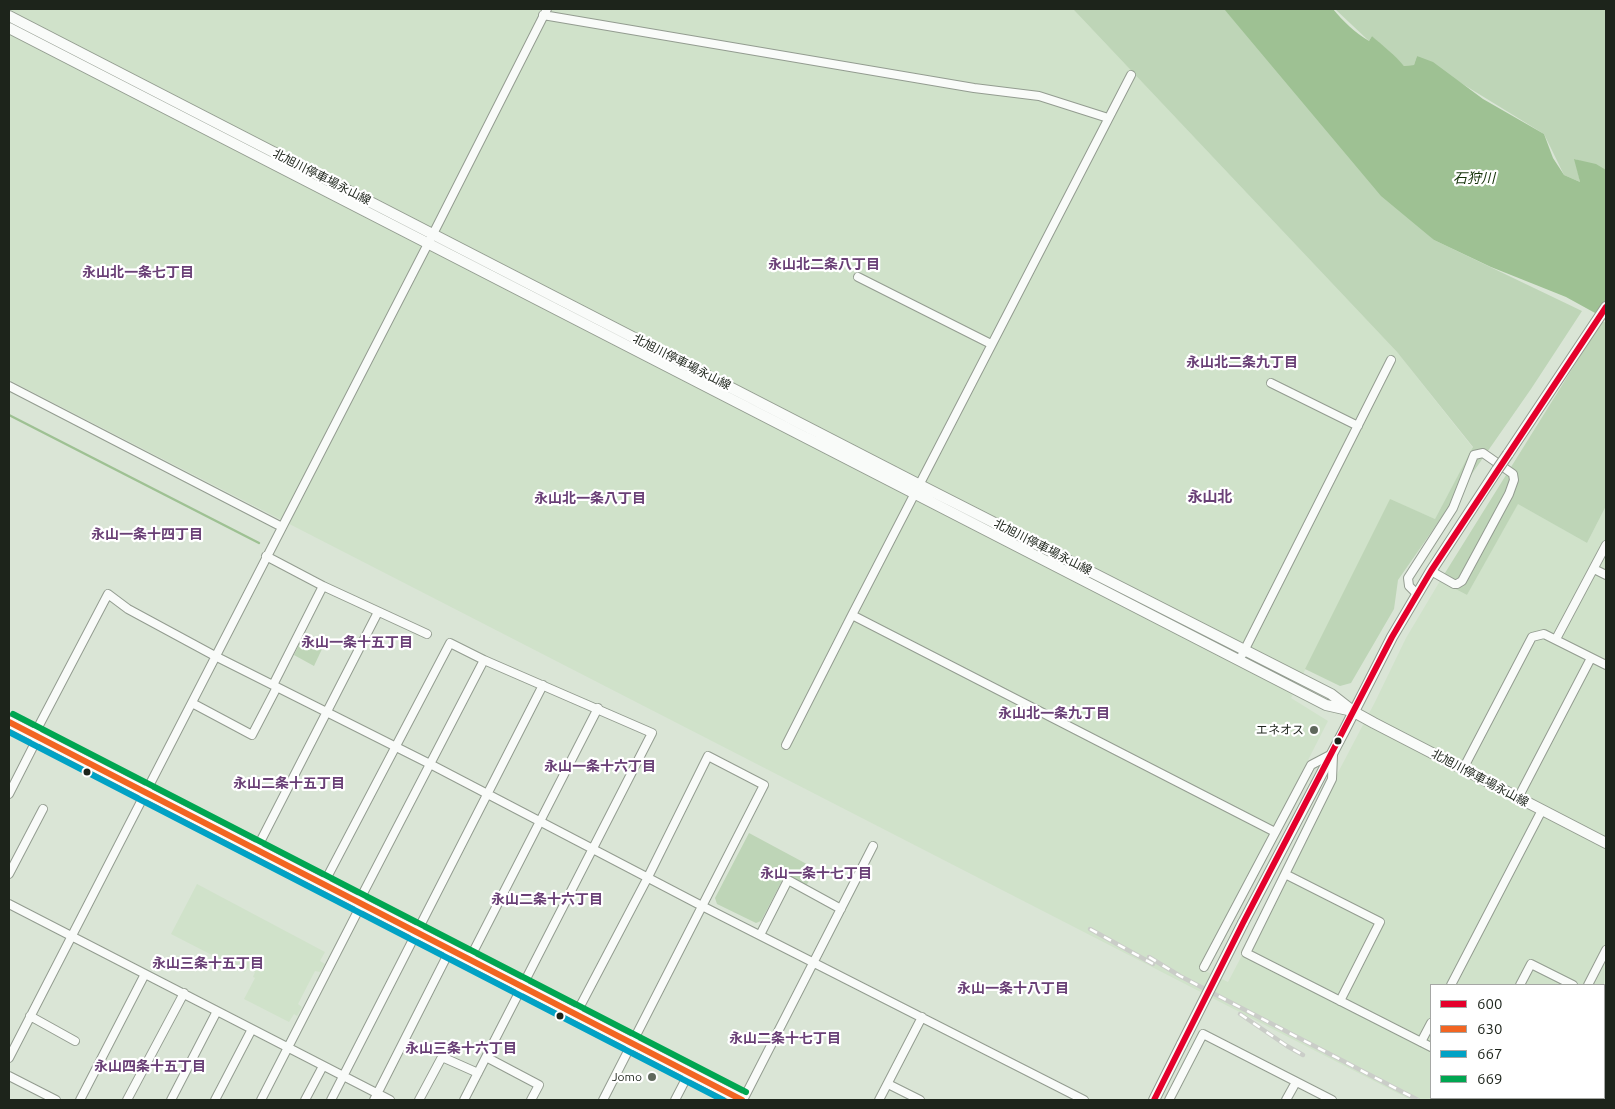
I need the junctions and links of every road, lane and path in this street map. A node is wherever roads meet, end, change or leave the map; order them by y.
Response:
1 (545, 12) edge
2 (9, 16) edge
3 (9, 28) edge
4 (1131, 75) dead end
5 (1108, 118) junction
6 (431, 238) junction
7 (858, 277) dead end
8 (1606, 307) edge
9 (991, 344) junction
10 (1391, 360) dead end
11 (1271, 383) dead end
12 (9, 386) edge
13 (1358, 426) junction
14 (917, 489) junction
15 (282, 527) junction
16 (1606, 545) edge
17 (266, 556) junction
18 (1594, 569) junction
19 (1431, 571) junction
20 (1606, 575) edge
21 (323, 586) junction
22 (1417, 594) junction
23 (378, 612) junction
24 (852, 615) junction
25 (427, 634) dead end
26 (1556, 640) junction
27 (1244, 650) junction
28 (215, 656) junction
29 (1591, 658) junction
30 (484, 660) junction
31 (1239, 660) junction
32 (1606, 666) edge
33 (543, 684) junction
34 (275, 686) junction
35 (192, 703) junction
36 (598, 708) junction
37 (326, 712) junction
38 (1354, 712) junction
39 (9, 722) edge
40 (36, 736) junction
41 (786, 745) dead end
42 (396, 748) junction
43 (1333, 753) junction
44 (430, 764) junction
45 (1463, 769) junction
46 (145, 792) junction
47 (9, 794) edge
48 (486, 794) junction
49 (1518, 798) junction
50 (42, 809) dead end
51 (1542, 810) junction
52 (539, 821) junction
53 (1275, 832) junction
54 (1606, 843) edge
55 (873, 846) dead end
56 (593, 849) junction
57 (256, 850) junction
58 (9, 874) edge
59 (1285, 874) junction
60 (648, 877) junction
61 (323, 885) junction
62 (9, 904) edge
63 (360, 904) junction
64 (702, 906) junction
65 (841, 909) junction
66 (416, 932) junction
67 (71, 935) junction
68 (760, 935) junction
69 (450, 950) junction
70 (1606, 950) edge
71 (469, 960) junction
72 (814, 962) junction
73 (1204, 967) dead end
74 (145, 974) junction
75 (1452, 984) edge
76 (1521, 984) edge
77 (1571, 984) edge
78 (1589, 984) edge
79 (522, 987) junction
80 (184, 993) junction
81 (1340, 1001) junction
82 (217, 1011) junction
83 (576, 1014) junction
84 (30, 1016) junction
85 (922, 1017) junction
86 (1430, 1025) edge
87 (252, 1029) junction
88 (75, 1041) dead end
89 (1421, 1042) junction
90 (632, 1044) junction
91 (1430, 1046) edge
92 (288, 1047) junction
93 (486, 1057) junction
94 (9, 1058) edge
95 (323, 1066) junction
96 (478, 1073) junction
97 (689, 1073) junction
98 (9, 1076) edge
99 (343, 1077) junction
100 (1296, 1082) junction
101 (888, 1084) junction
102 (375, 1097) edge
103 (56, 1100) edge
104 (80, 1100) edge
105 (127, 1100) edge
106 (171, 1100) edge
107 (215, 1100) edge
108 (261, 1100) edge
109 (305, 1100) edge
110 (331, 1100) edge
111 (390, 1100) edge
112 (419, 1100) edge
113 (464, 1100) edge
114 (531, 1100) edge
115 (603, 1100) edge
116 (675, 1100) edge
117 (743, 1100) edge
118 (879, 1100) edge
119 (920, 1100) edge
120 (1084, 1100) edge
121 (1154, 1100) edge
122 (1169, 1100) edge
123 (1286, 1100) edge
124 (1332, 1100) edge

1 - 5 street
1 - 6 street
2 - 6 main road, 北旭川停車場永山線
3 - 6 main road, 北旭川停車場永山線
4 - 5 street
5 - 9 street
6 - 14 main road, 北旭川停車場永山線
6 - 15 street
7 - 9 street
8 - 19 main road, bridge
9 - 14 street
10 - 13 street
11 - 13 street
12 - 15 street
13 - 27 street
14 - 24 street
14 - 27 main road, 北旭川停車場永山線
14 - 31 main road, 北旭川停車場永山線
15 - 17 street
16 - 18 street
17 - 21 street
17 - 28 street
18 - 20 street
18 - 26 street
19 - 22 main road
19 - 22 street
21 - 23 street
21 - 34 street
22 - 38 main road
23 - 25 street
23 - 37 street
24 - 41 street
24 - 53 street
26 - 29 street
26 - 45 street
27 - 31 street
27 - 38 main road, 北旭川停車場永山線
28 - 34 street
28 - 35 street
28 - 40 street
29 - 32 street
29 - 49 street
30 - 33 street
30 - 42 street
30 - 44 street
31 - 38 main road, 北旭川停車場永山線
33 - 36 street
33 - 48 street
34 - 35 street
34 - 37 street
35 - 46 street
36 - 52 street
36 - 56 street
37 - 42 street
37 - 57 street
38 - 43 main road
38 - 45 main road, 北旭川停車場永山線
39 - 40 highway
40 - 46 highway
40 - 47 street
42 - 44 street
42 - 61 street
43 - 53 street
43 - 59 street
43 - 121 main road, bridge
44 - 48 street
44 - 63 street
45 - 49 main road, 北旭川停車場永山線
46 - 57 highway
46 - 67 street
48 - 52 street
48 - 66 street
49 - 51 main road, 北旭川停車場永山線
50 - 58 street
51 - 54 main road, 北旭川停車場永山線
51 - 75 street
52 - 56 street
52 - 71 street
53 - 73 street
55 - 65 street
56 - 60 street
56 - 79 street
57 - 61 highway
59 - 81 street
59 - 81 street
60 - 64 street
60 - 64 street
60 - 83 street
61 - 63 highway
62 - 67 street
63 - 66 highway
63 - 92 street
64 - 68 street
64 - 90 street
65 - 68 street
65 - 72 street
66 - 69 highway
66 - 99 street
67 - 74 street
67 - 84 street
68 - 72 street
69 - 71 highway
69 - 102 street
70 - 78 street
71 - 79 highway
72 - 85 street
72 - 117 street
74 - 80 street
74 - 104 street
76 - 77 street
79 - 83 highway
79 - 93 street
80 - 82 street
80 - 105 street
81 - 89 street
82 - 87 street
82 - 106 street
83 - 90 highway
84 - 88 street
84 - 94 street
85 - 101 street
85 - 120 street
86 - 89 street
87 - 92 street
87 - 107 street
89 - 91 street
90 - 97 highway
90 - 115 street
92 - 95 street
92 - 108 street
93 - 96 street
93 - 114 street
95 - 99 street
95 - 109 street
96 - 112 street
96 - 113 street
97 - 116 street
97 - 117 highway
98 - 103 street
99 - 102 street
99 - 110 street
100 - 122 street
100 - 123 street
100 - 124 street
101 - 118 street
101 - 119 street
102 - 111 street

